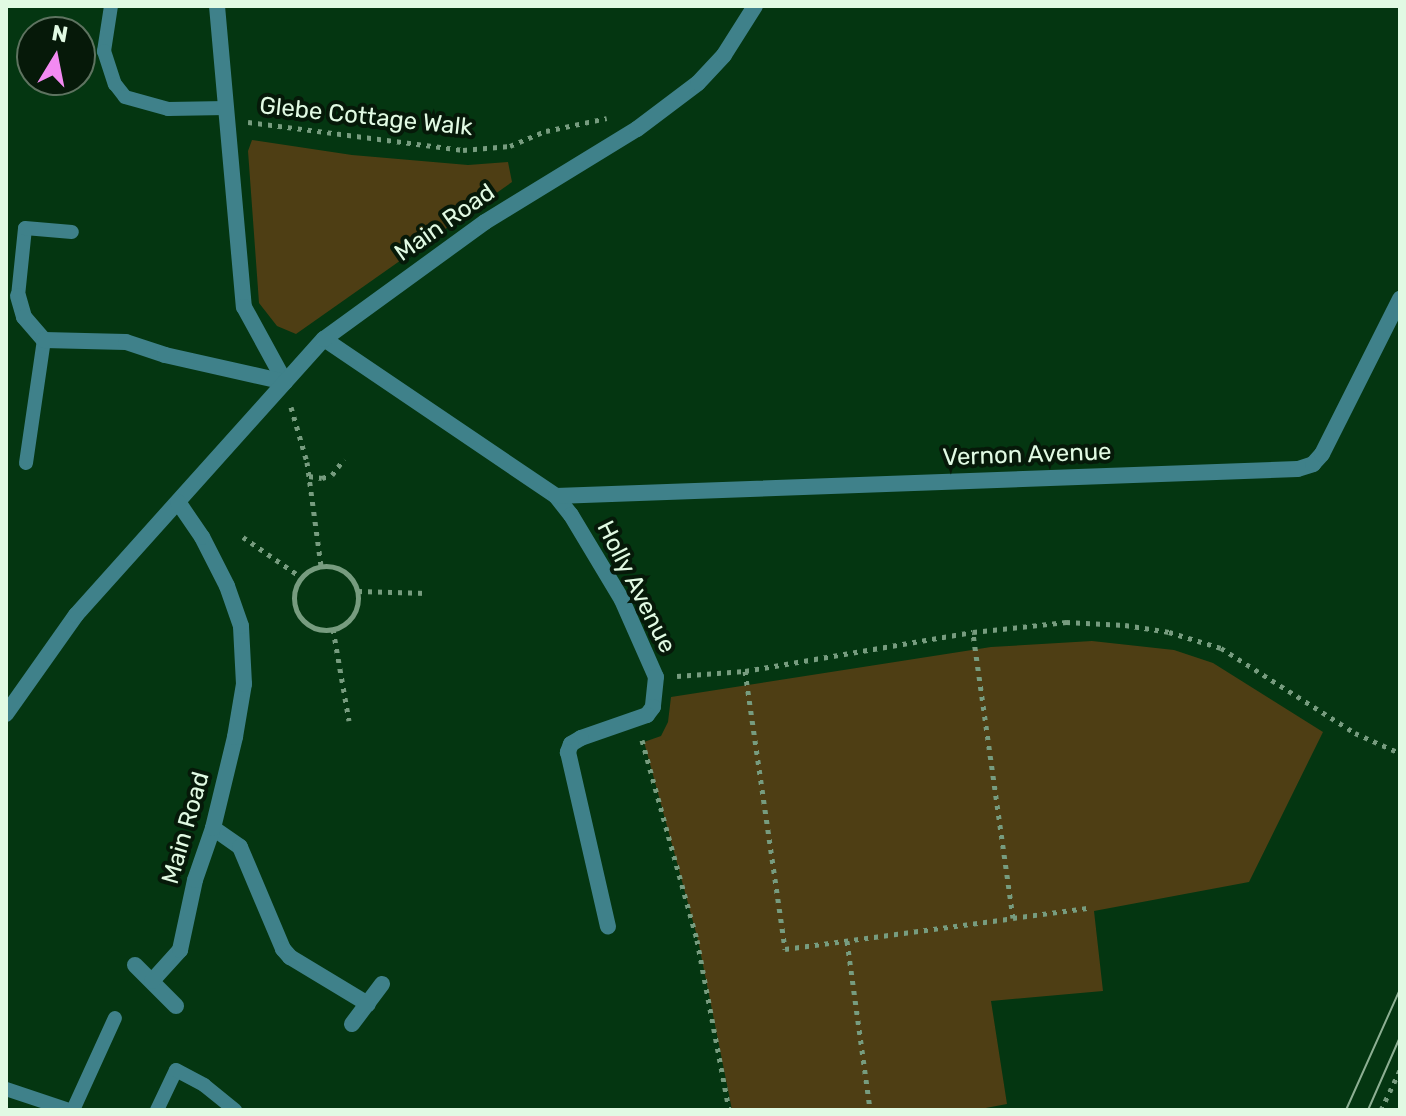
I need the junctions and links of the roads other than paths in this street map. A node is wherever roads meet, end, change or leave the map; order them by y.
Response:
1 (111, 6) edge
2 (217, 6) edge
3 (755, 6) edge
4 (226, 114) junction
5 (72, 232) dead end
6 (18, 296) joint
7 (1400, 299) edge
8 (324, 339) junction
9 (44, 340) junction
10 (285, 382) junction
11 (26, 463) dead end
12 (556, 496) junction
13 (178, 502) junction
14 (6, 714) edge
15 (213, 828) junction
16 (608, 926) dead end
17 (135, 965) dead end
18 (152, 981) junction
19 (382, 984) dead end
20 (368, 1004) junction
21 (176, 1006) dead end
22 (115, 1018) dead end
23 (352, 1024) dead end
24 (6, 1089) edge
25 (71, 1110) edge
26 (157, 1110) edge
27 (235, 1110) edge

1 - 4 lane
2 - 4 street
3 - 8 street, Main Road
4 - 10 street
5 - 6 lane
6 - 9 street
7 - 12 street, Vernon Avenue
8 - 10 street, Main Road
8 - 12 street, Holly Avenue
9 - 10 street
9 - 11 lane
10 - 13 street, Main Road
12 - 16 street, Holly Avenue
13 - 14 street, Main Road
13 - 15 street, Main Road
15 - 18 street, Main Road
15 - 20 street
17 - 18 street
18 - 21 street
19 - 20 street
20 - 23 street
22 - 25 lane
24 - 25 lane
26 - 27 lane

